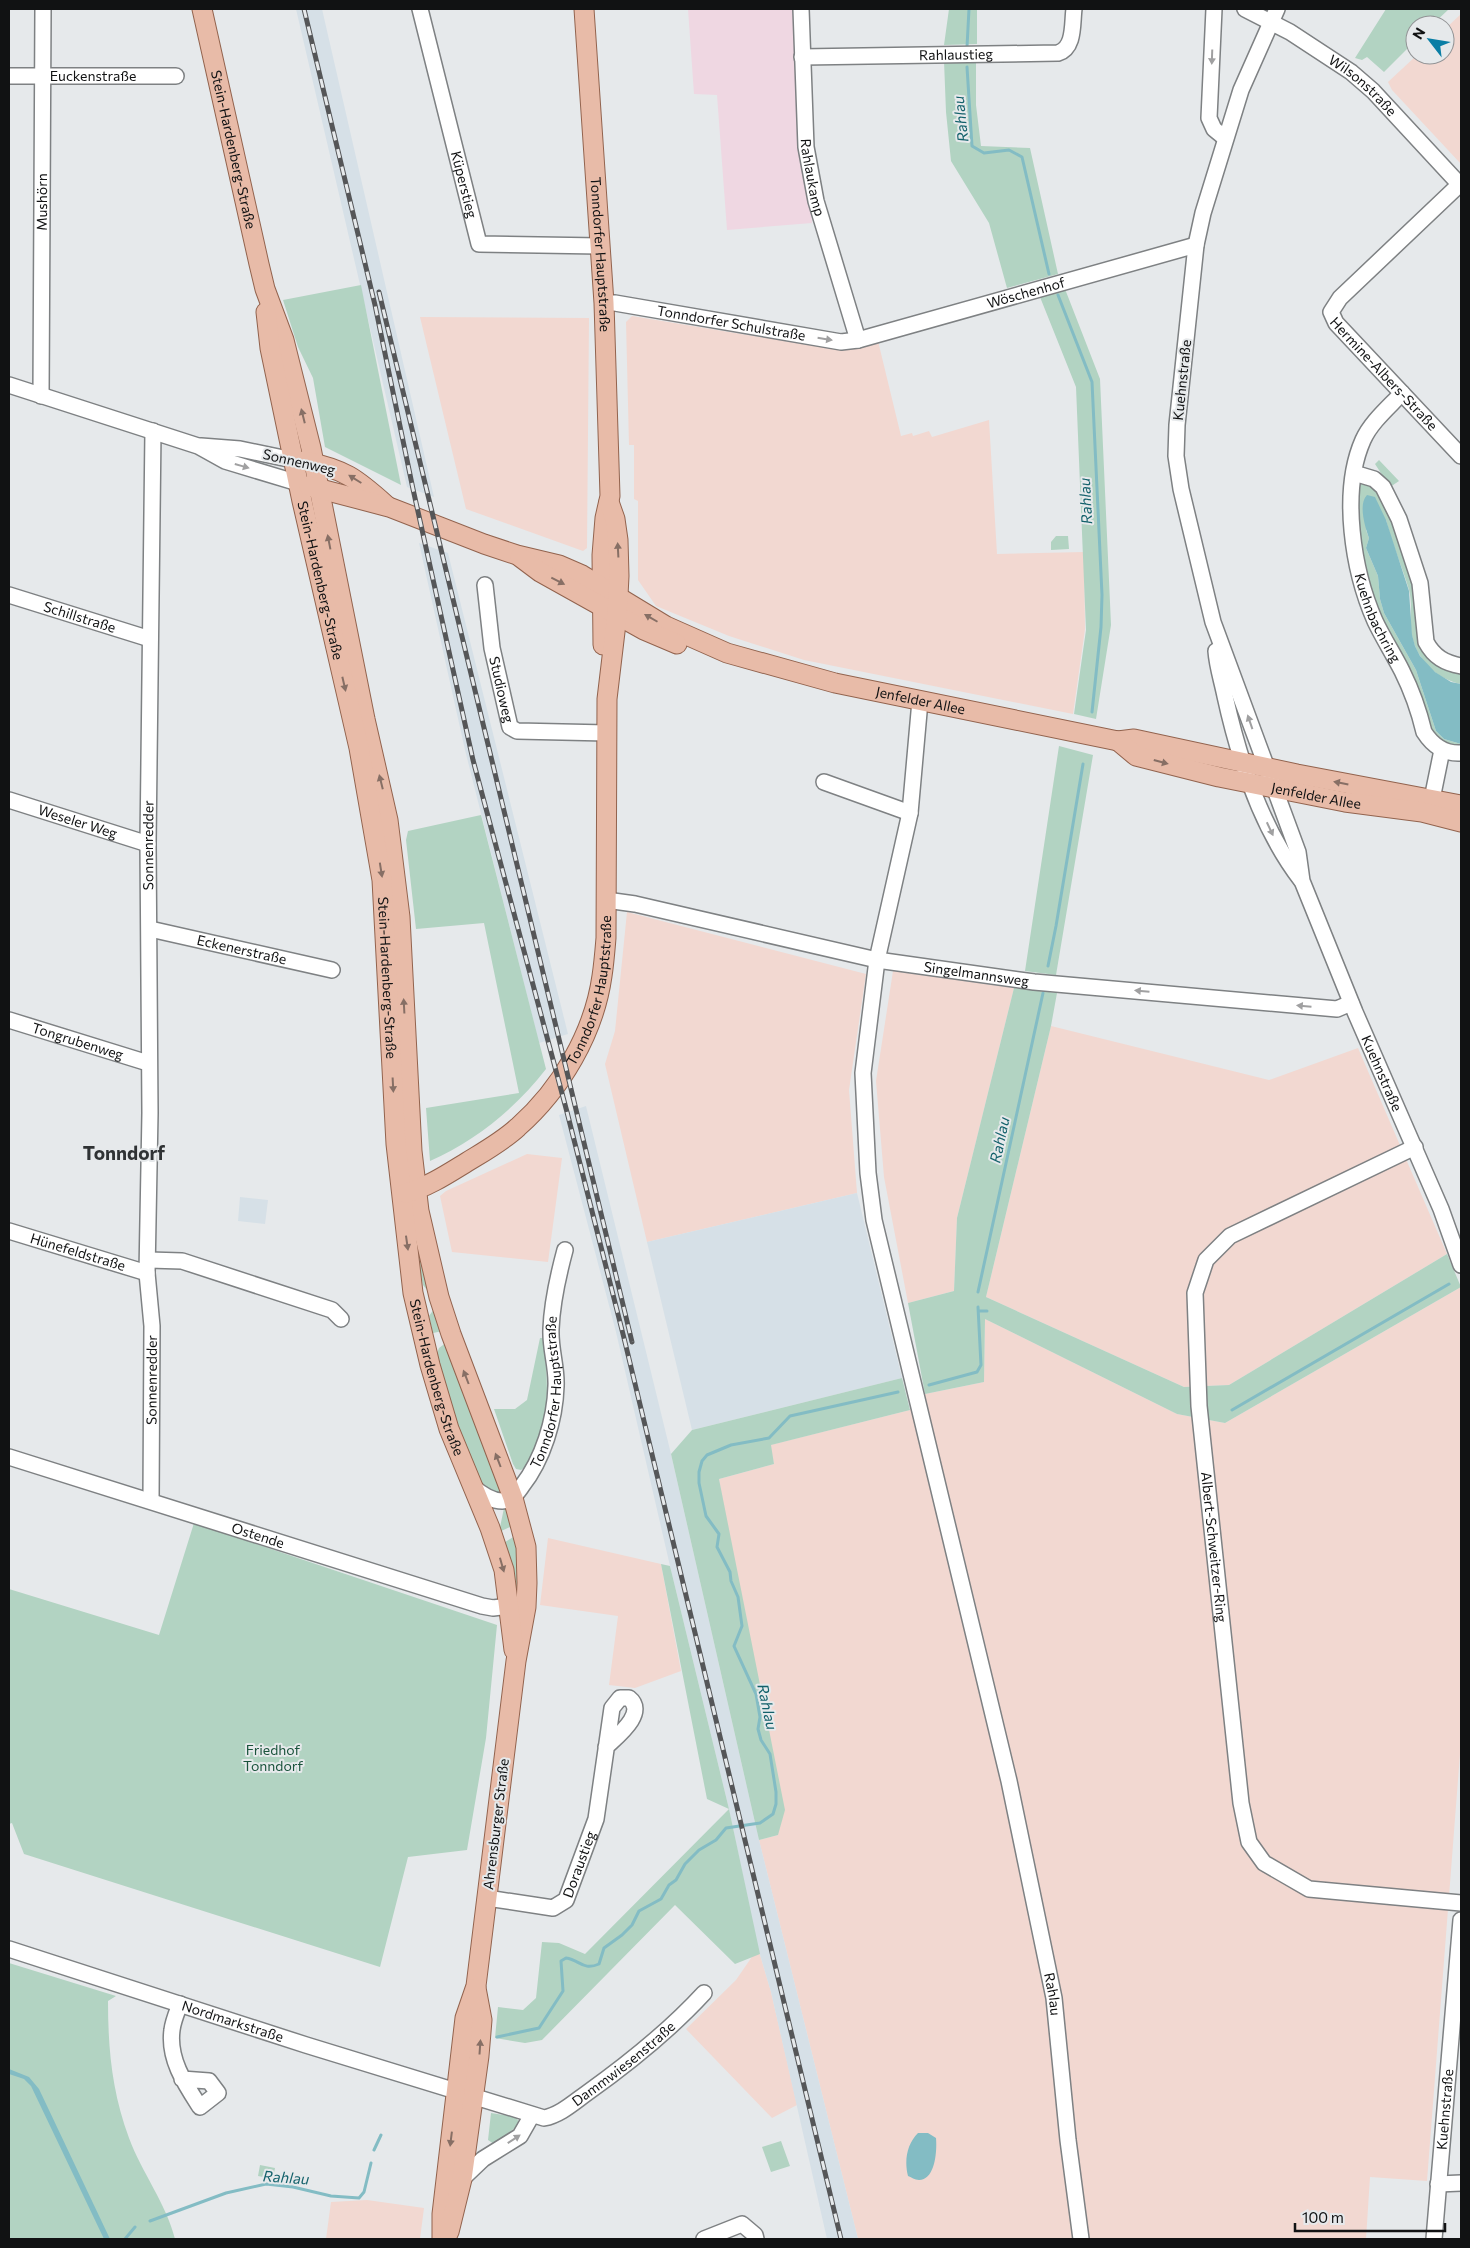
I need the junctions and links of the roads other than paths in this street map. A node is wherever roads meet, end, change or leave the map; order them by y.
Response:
1 (43, 9) edge
2 (202, 9) edge
3 (420, 9) edge
4 (584, 9) edge
5 (801, 9) edge
6 (1074, 9) edge
7 (1214, 9) edge
8 (1245, 9) edge
9 (1274, 15) edge
10 (802, 56) junction
11 (9, 76) edge
12 (43, 76) junction
13 (176, 76) dead end
14 (1225, 138) junction
15 (1460, 185) edge
16 (1196, 245) junction
17 (600, 246) junction
18 (265, 289) junction
19 (604, 303) junction
20 (858, 340) junction
21 (9, 385) edge
22 (1402, 394) junction
23 (41, 396) junction
24 (153, 431) junction
25 (198, 446) junction
26 (1461, 456) edge
27 (293, 460) junction
28 (314, 464) junction
29 (1354, 473) junction
30 (298, 482) junction
31 (319, 488) junction
32 (389, 507) junction
33 (485, 585) dead end
34 (9, 596) edge
35 (610, 601) junction
36 (1213, 622) junction
37 (150, 639) junction
38 (1461, 666) edge
39 (920, 701) junction
40 (607, 733) junction
41 (1118, 741) junction
42 (1442, 750) junction
43 (1461, 753) edge
44 (1244, 763) junction
45 (1266, 767) junction
46 (824, 782) dead end
47 (1251, 784) junction
48 (1274, 789) junction
49 (9, 800) edge
50 (1461, 805) edge
51 (1427, 806) junction
52 (910, 813) junction
53 (1461, 822) edge
54 (148, 844) junction
55 (1302, 881) junction
56 (606, 900) junction
57 (150, 929) junction
58 (877, 960) junction
59 (332, 970) dead end
60 (1352, 1003) junction
61 (9, 1020) edge
62 (148, 1063) junction
63 (1415, 1147) junction
64 (408, 1192) junction
65 (9, 1231) edge
66 (565, 1250) dead end
67 (1461, 1265) edge
68 (148, 1267) junction
69 (341, 1319) dead end
70 (9, 1457) edge
71 (472, 1486) junction
72 (508, 1499) junction
73 (151, 1500) junction
74 (490, 1528) junction
75 (509, 1606) junction
76 (516, 1661) junction
77 (606, 1748) dead end
78 (487, 1898) junction
79 (1461, 1903) edge
80 (1461, 1920) edge
81 (9, 1949) edge
82 (1458, 1985) edge
83 (704, 1993) dead end
84 (180, 2004) junction
85 (182, 2079) dead end
86 (466, 2093) junction
87 (532, 2115) junction
88 (462, 2179) junction
89 (1461, 2183) edge
90 (1438, 2184) junction
91 (442, 2239) edge
92 (446, 2239) edge
93 (704, 2239) edge
94 (756, 2239) edge
95 (1081, 2239) edge
96 (1434, 2239) edge

1 - 12 street, Mushörn
2 - 18 main road, Stein-Hardenberg-Straße
3 - 17 street, Küperstieg
4 - 17 main road, Tonndorfer Hauptstraße
5 - 10 street, Rahlaukamp
6 - 10 street, Rahlaustieg
7 -> 14 street
8 - 9 street, Wilsonstraße
9 - 14 street, Kuehnstraße
9 - 15 street, Wilsonstraße
10 - 20 street, Rahlaukamp
11 - 12 street, Euckenstraße
12 - 13 street, Euckenstraße
12 - 23 street, Mushörn
14 - 16 street, Kuehnstraße
15 - 22 street, Hermine-Albers-Straße
16 - 20 street, Wöschenhof
16 - 36 street, Kuehnstraße
17 - 19 main road, Tonndorfer Hauptstraße
18 - 27 main road, Stein-Hardenberg-Straße
28 -> 18 main road, Stein-Hardenberg-Straße
19 -> 20 street, Tonndorfer Schulstraße
19 - 35 main road, Tonndorfer Hauptstraße
21 - 23 street, Sonnenweg
22 - 26 street, Hermine-Albers-Straße
22 - 29 street, Kuehnbachring
23 - 24 street, Sonnenweg
24 - 25 street, Sonnenweg
24 - 37 street, Sonnenredder
25 - 27 street, Sonnenweg
25 -> 30 street, Sonnenweg
27 - 28 main road, Sonnenweg
27 - 30 main road, Stein-Hardenberg-Straße
28 - 31 main road, Stein-Hardenberg-Straße
32 -> 28 main road, Sonnenweg
29 - 38 street
29 - 42 street, Kuehnbachring
30 - 31 main road, Sonnenweg
30 -> 64 main road, Stein-Hardenberg-Straße
31 - 32 main road, Sonnenweg
64 -> 31 main road, Stein-Hardenberg-Straße
32 - 35 main road, Sonnenweg
33 - 40 street, Studioweg
34 - 37 street, Schillstraße
35 - 39 main road, Jenfelder Allee
35 - 40 main road, Tonndorfer Hauptstraße
36 - 44 street, Kuehnstraße
45 -> 36 street, Kuehnstraße
37 - 54 street, Sonnenredder
39 - 41 main road, Jenfelder Allee
39 - 52 street, Rahlau
40 - 56 main road, Tonndorfer Hauptstraße
41 - 44 main road, Jenfelder Allee
41 -> 47 main road, Jenfelder Allee
42 - 43 street
42 - 51 street
44 - 45 main road, Jenfelder Allee
44 - 47 street, Kuehnstraße
45 - 48 street, Kuehnstraße
51 -> 45 main road, Jenfelder Allee
46 - 52 street
47 - 48 main road, Jenfelder Allee
47 -> 55 street, Kuehnstraße
48 - 51 main road, Jenfelder Allee
48 - 55 street, Kuehnstraße
49 - 54 street, Weseler Weg
50 - 51 main road, Jenfelder Allee
51 - 53 main road, Jenfelder Allee
52 - 58 street, Rahlau
54 - 57 street, Sonnenredder
55 - 60 street, Kuehnstraße
56 - 58 street, Singelmannsweg
56 - 64 main road, Tonndorfer Hauptstraße
57 - 59 street, Eckenerstraße
57 - 62 street, Sonnenredder
60 -> 58 street, Singelmannsweg
58 - 95 street, Rahlau
60 - 63 street, Kuehnstraße
61 - 62 street, Tongrubenweg
62 - 68 street, Sonnenredder
63 - 67 street, Kuehnstraße
63 - 79 street, Albert-Schweitzer-Ring
64 -> 71 main road, Stein-Hardenberg-Straße
72 -> 64 main road, Stein-Hardenberg-Straße
65 - 68 street, Hünefeldstraße
66 - 72 street, Tonndorfer Hauptstraße
68 - 69 street
68 - 73 street, Sonnenredder
70 - 73 street, Ostende
71 - 72 street
71 - 74 main road, Stein-Hardenberg-Straße
72 - 74 street, Tonndorfer Hauptstraße
72 - 76 main road
73 - 75 street, Ostende
74 -> 75 main road, Stein-Hardenberg-Straße
75 - 76 main road, Stein-Hardenberg-Straße
76 - 78 main road, Ahrensburger Straße
77 - 78 street, Doraustieg
78 - 86 main road, Ahrensburger Straße
80 - 82 street, Kuehnstraße
81 - 84 street, Nordmarkstraße
82 - 90 street, Kuehnstraße
83 - 87 street, Dammwiesenstraße
84 - 85 street
84 - 86 street, Nordmarkstraße
86 - 87 street, Dammwiesenstraße
86 - 88 main road, Ahrensburger Straße
86 -> 91 main road, Ahrensburger Straße
88 -> 87 street
88 - 92 main road, Ahrensburger Straße
89 - 90 street
90 - 96 street, Kuehnstraße
93 - 94 street

